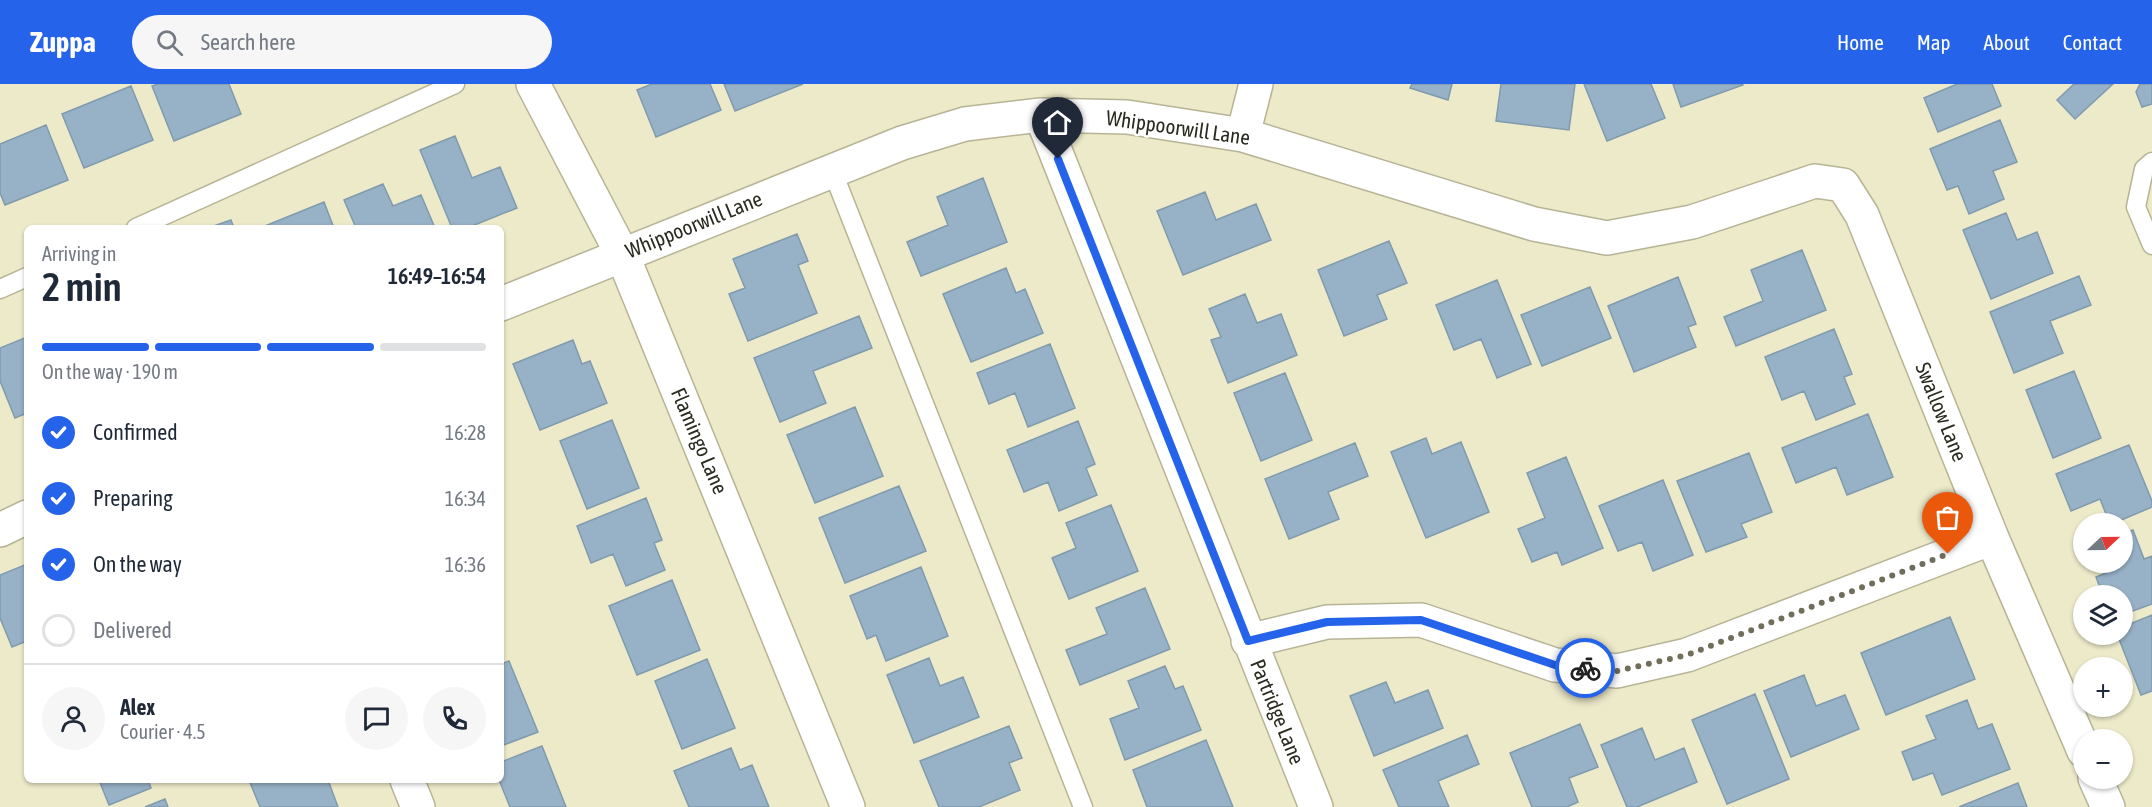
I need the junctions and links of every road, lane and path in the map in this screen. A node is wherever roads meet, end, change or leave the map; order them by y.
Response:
1 (455, 84) edge
2 (533, 84) edge
3 (1256, 84) edge
4 (1041, 115) junction
5 (1243, 135) junction
6 (2152, 162) edge
7 (832, 171) junction
8 (1762, 196) joint
9 (143, 225) edge
10 (2152, 244) edge
11 (622, 254) junction
12 (24, 278) edge
13 (0, 289) edge
14 (504, 302) edge
15 (24, 518) edge
16 (0, 530) edge
17 (1992, 538) junction
18 (1248, 641) junction
19 (2074, 729) edge
20 (408, 783) edge
21 (2100, 789) edge
22 (418, 807) edge
23 (848, 807) edge
24 (1083, 807) edge
25 (1316, 807) edge
26 (2108, 807) edge

1 - 9 lane
2 - 11 street, Flamingo Lane
3 - 5 street
4 - 5 street, Whippoorwill Lane
4 - 7 street, Whippoorwill Lane
4 - 18 street, Partridge Lane
5 - 8 street, Whippoorwill Lane
6 - 10 lane
7 - 11 street, Whippoorwill Lane
7 - 24 lane
8 - 17 street, Swallow Lane
11 - 14 street, Whippoorwill Lane
11 - 23 street, Flamingo Lane
12 - 13 lane
15 - 16 street
17 - 18 street
17 - 19 street, Swallow Lane
18 - 25 street, Partridge Lane
20 - 22 street
21 - 26 street

